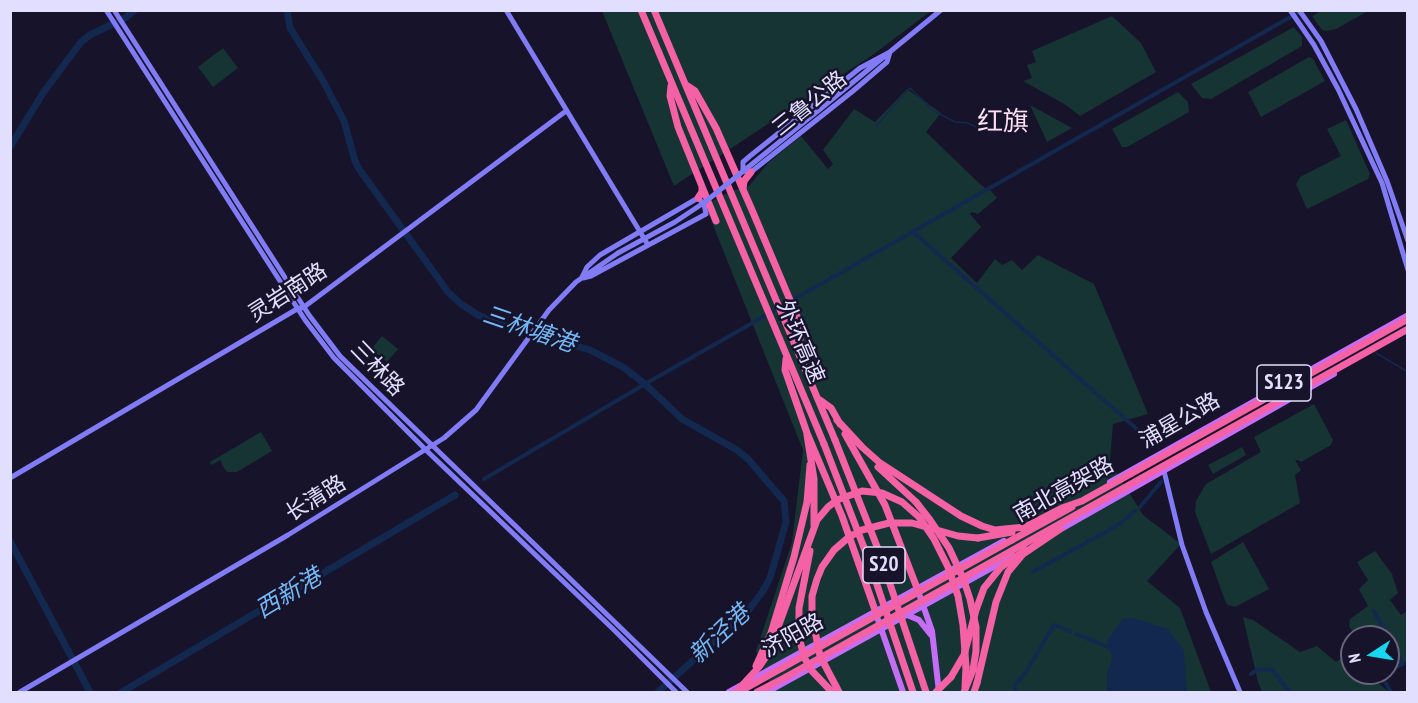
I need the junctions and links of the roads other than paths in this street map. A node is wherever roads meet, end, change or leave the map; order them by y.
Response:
1 (506, 10) edge
2 (641, 10) edge
3 (654, 10) edge
4 (940, 10) edge
5 (1290, 10) edge
6 (1299, 10) edge
7 (111, 12) edge
8 (890, 52) junction
9 (671, 83) junction
10 (685, 84) junction
11 (566, 111) junction
12 (729, 158) junction
13 (742, 162) junction
14 (751, 172) junction
15 (702, 187) junction
16 (743, 192) junction
17 (698, 198) junction
18 (706, 214) junction
19 (716, 220) joint
20 (640, 232) junction
21 (1407, 241) edge
22 (648, 245) junction
23 (618, 253) joint
24 (1407, 270) edge
25 (581, 278) junction
26 (301, 308) junction
27 (1407, 317) edge
28 (1407, 331) edge
29 (798, 352) junction
30 (787, 356) junction
31 (818, 399) junction
32 (837, 420) junction
33 (807, 433) junction
34 (862, 447) junction
35 (430, 448) junction
36 (810, 465) junction
37 (1164, 471) junction
38 (10, 478) edge
39 (474, 491) junction
40 (1082, 501) junction
41 (1077, 515) junction
42 (1025, 527) junction
43 (1035, 544) junction
44 (916, 588) junction
45 (924, 605) junction
46 (879, 609) junction
47 (907, 615) junction
48 (882, 629) junction
49 (932, 635) junction
50 (747, 681) junction
51 (675, 691) edge
52 (20, 693) edge
53 (687, 693) edge
54 (729, 693) edge
55 (738, 693) edge
56 (757, 693) edge
57 (767, 693) edge
58 (832, 693) edge
59 (839, 693) edge
60 (903, 693) edge
61 (913, 693) edge
62 (926, 693) edge
63 (938, 693) edge
64 (964, 693) edge
65 (974, 693) edge
66 (1240, 693) edge

1 - 11 main road
2 - 9 highway, 外环高速 / S20
3 - 10 highway, 外环高速 / S20
4 - 8 main road, 三鲁公路
5 - 24 main road
6 - 21 main road
7 - 26 main road, 三林路
8 - 13 main road, 三鲁公路
8 - 14 main road, 三鲁公路
8 - 23 main road, 三鲁公路, bridge
9 - 15 highway
9 - 30 highway, 外环高速 / S20
10 - 12 highway
10 - 29 highway, 外环高速 / S20
11 - 20 main road
11 - 26 main road, 灵岩南路
12 - 13 highway
12 - 16 highway
13 - 14 main road
14 - 16 highway
15 - 17 highway
15 - 19 highway
16 - 29 highway
17 - 18 main road
17 - 20 main road, 长清路
18 - 19 main road
18 - 22 main road, 长清路
20 - 22 main road
20 - 25 main road, 长清路
22 - 25 main road, 长清路
23 - 25 main road, 长清路
25 - 35 main road, 长清路
26 - 35 main road, 三林路
26 - 38 main road, 灵岩南路
27 - 40 highway, 南北高架路, bridge
27 - 44 main road, 浦星公路 / S123
28 - 37 main road, 浦星公路 / S123
28 - 41 highway, 南北高架路, bridge
29 - 31 highway, 外环高速 / S20
30 - 33 highway
30 - 61 highway, 外环高速 / S20, bridge
31 - 32 highway
31 - 62 highway, 外环高速 / S20, bridge
32 - 34 highway
32 - 44 highway
33 - 36 highway
33 - 46 highway
34 - 42 highway
34 - 64 highway, bridge
35 - 39 main road, 三林路
35 - 52 main road, 长清路
36 - 50 highway, bridge
36 - 58 highway, bridge
37 - 45 main road, 浦星公路 / S123
37 - 66 main road
39 - 51 main road, 三林路
39 - 53 main road, 三林路
40 - 42 highway, bridge
40 - 55 highway, 南北高架路, bridge
41 - 43 highway, bridge
41 - 56 highway, 南北高架路, bridge
42 - 59 highway, bridge
43 - 63 highway, bridge
43 - 65 highway, bridge
44 - 45 main road
44 - 46 main road, 浦星公路 / S123
45 - 47 main road, 浦星公路 / S123
45 - 49 main road
46 - 47 main road
46 - 48 main road
46 - 54 main road, 济阳路
47 - 48 main road, 浦星公路 / S123
47 - 49 main road
48 - 57 main road, 济阳路
48 - 60 main road
49 - 63 main road
50 - 55 highway, bridge
50 - 64 highway, bridge

